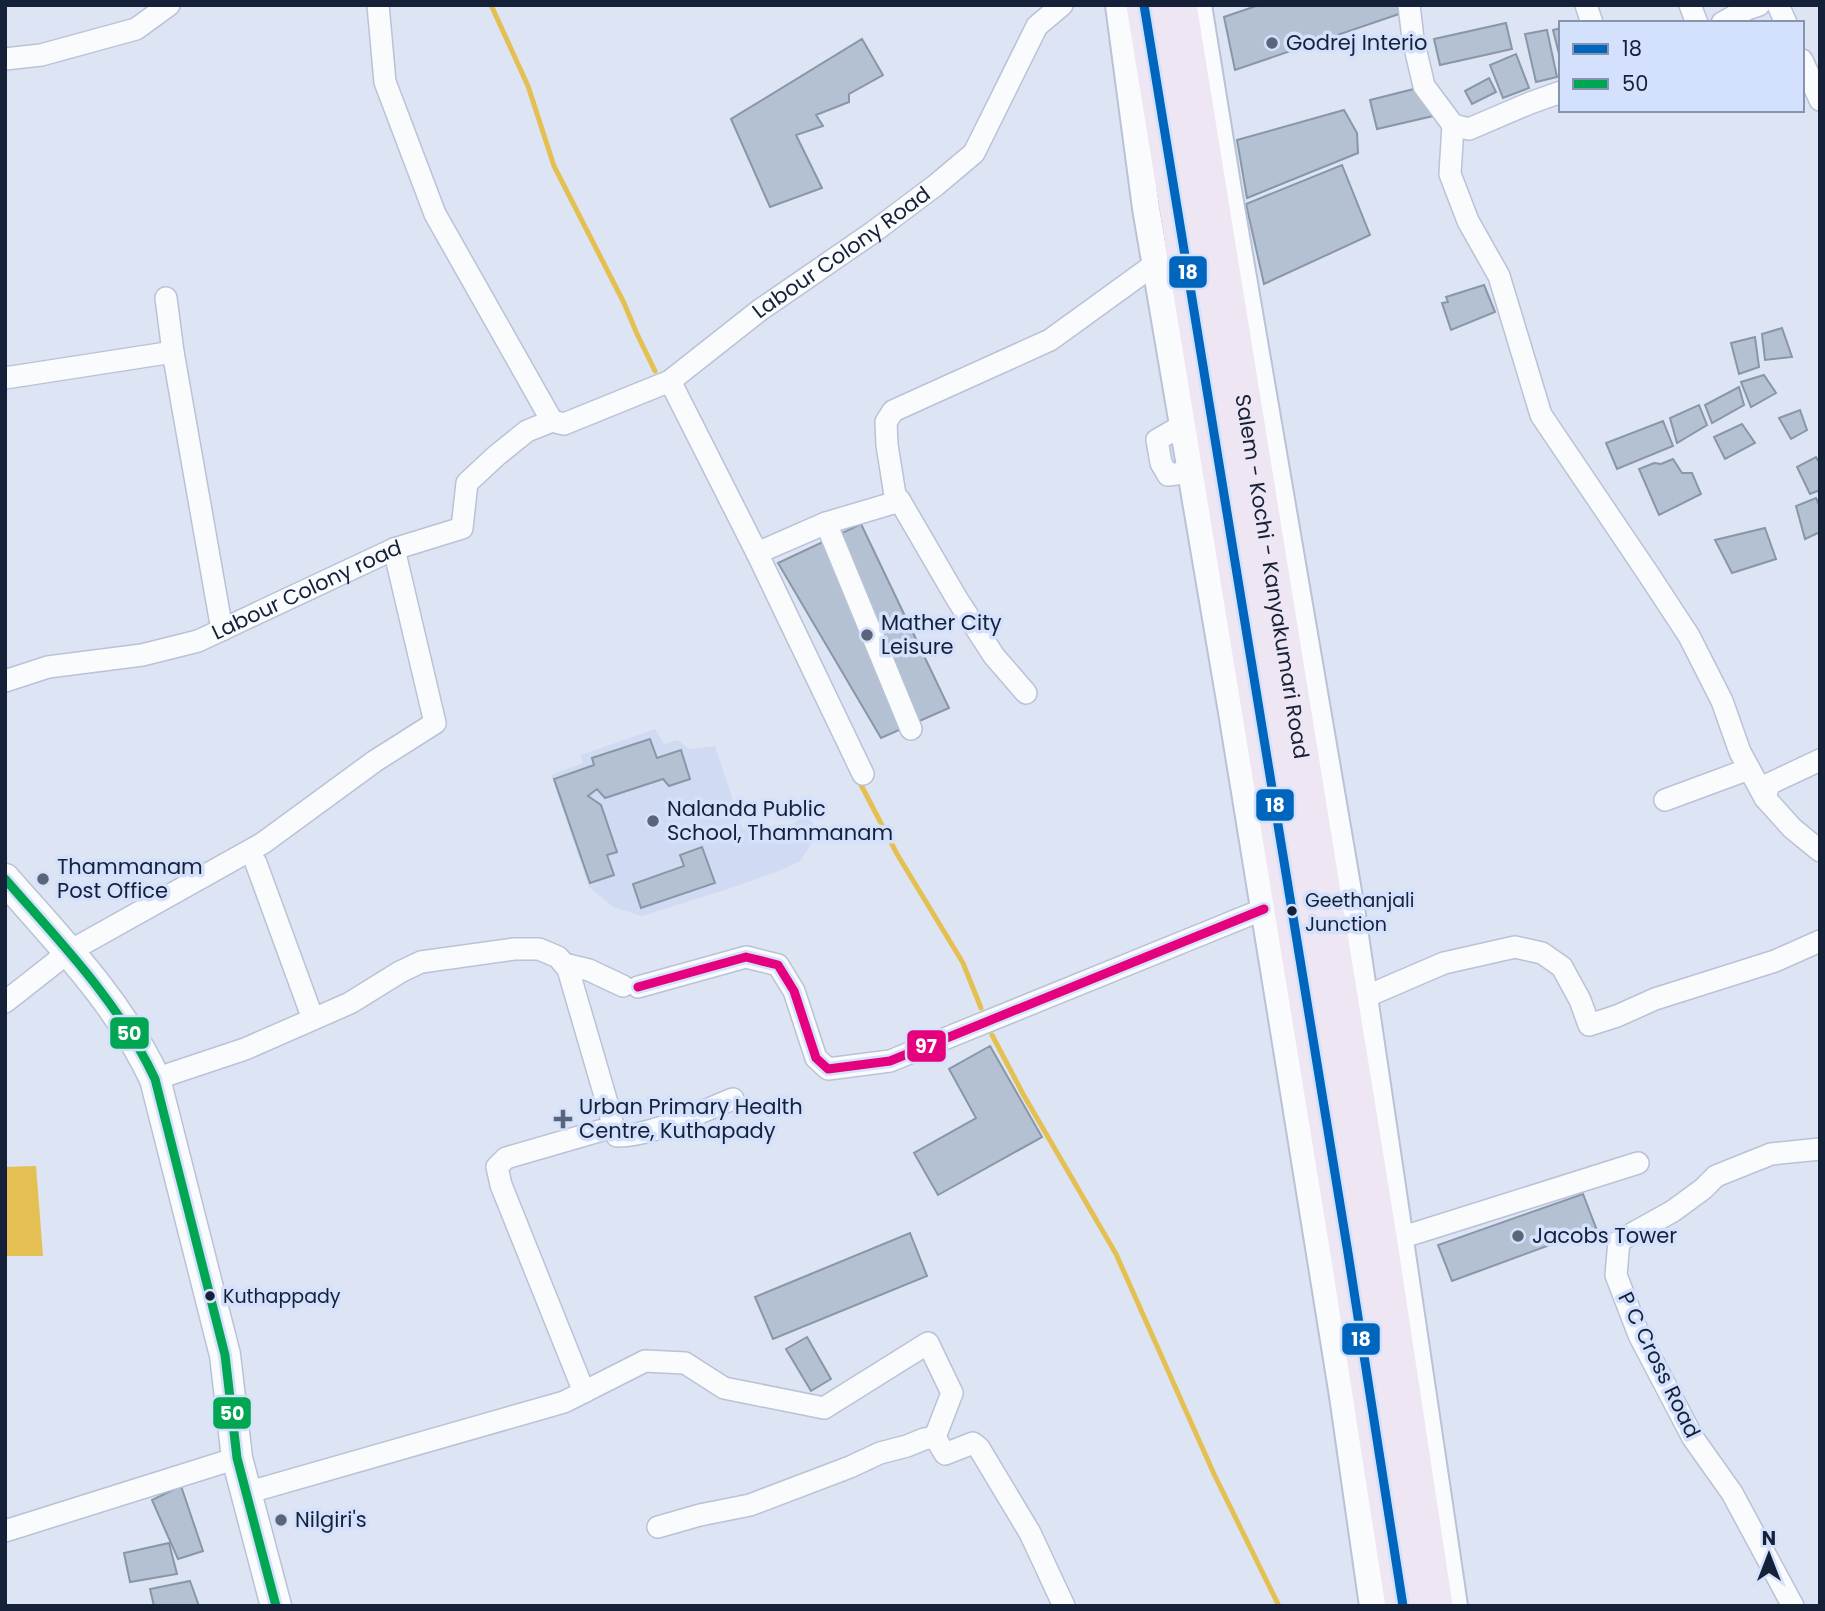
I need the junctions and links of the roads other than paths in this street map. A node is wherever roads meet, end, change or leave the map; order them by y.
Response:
1 (378, 5) edge
2 (1062, 5) edge
3 (1119, 5) edge
4 (1144, 5) edge
5 (1179, 5) edge
6 (1198, 5) edge
7 (1409, 5) edge
8 (1759, 5) edge
9 (1778, 5) edge
10 (166, 6) edge
11 (1726, 21) edge
12 (1785, 21) edge
13 (5, 59) edge
14 (1804, 64) edge
15 (1559, 93) edge
16 (1820, 100) edge
17 (1198, 118) junction
18 (1163, 124) junction
19 (1453, 125) junction
20 (1155, 264) junction
21 (166, 298) dead end
22 (173, 352) junction
23 (5, 378) edge
24 (670, 380) junction
25 (552, 421) junction
26 (1194, 449) junction
27 (900, 501) junction
28 (826, 523) junction
29 (394, 549) junction
30 (757, 553) junction
31 (222, 630) junction
32 (1293, 640) junction
33 (5, 681) edge
34 (1026, 694) dead end
35 (911, 729) dead end
36 (1820, 760) edge
37 (1749, 769) junction
38 (863, 774) dead end
39 (1765, 798) junction
40 (1665, 800) dead end
41 (1820, 851) edge
42 (256, 863) dead end
43 (5, 879) edge
44 (1264, 909) junction
45 (1820, 941) edge
46 (70, 951) junction
47 (564, 964) junction
48 (1365, 997) junction
49 (5, 1002) edge
50 (313, 1019) junction
51 (155, 1079) junction
52 (733, 1099) dead end
53 (612, 1127) junction
54 (1820, 1149) edge
55 (1638, 1163) dead end
56 (1400, 1238) junction
57 (584, 1392) junction
58 (935, 1437) junction
59 (237, 1458) junction
60 (1397, 1468) junction
61 (246, 1493) junction
62 (658, 1527) dead end
63 (5, 1531) edge
64 (276, 1606) edge
65 (1063, 1606) edge
66 (1373, 1606) edge
67 (1403, 1606) edge
68 (1435, 1606) edge
69 (1454, 1606) edge
70 (1793, 1606) edge

1 - 25 street
2 - 24 street, Labour Colony Road
3 - 20 street
4 - 18 highway, Salem - Kochi - Kanyakumari Road
5 - 17 highway, Salem - Kochi - Kanyakumari Road
6 - 32 street
7 - 19 street
8 - 11 street
9 - 12 street
10 - 13 street
14 - 16 street
15 - 19 street
17 - 18 highway
17 - 32 highway, Salem - Kochi - Kanyakumari Road
18 - 26 highway, Salem - Kochi - Kanyakumari Road
19 - 37 street
20 - 26 street
20 - 27 street
21 - 22 street
22 - 23 street
22 - 31 street
24 - 25 street, Labour Colony Road
24 - 30 street
25 - 29 street, Labour Colony road
26 - 44 street
26 - 60 highway, Salem - Kochi - Kanyakumari Road
27 - 28 street
27 - 34 street
28 - 30 street
28 - 35 street
29 - 31 street, Labour Colony road
29 - 46 street
30 - 38 street
31 - 33 street, Labour Colony road
32 - 48 street
32 - 60 highway, Salem - Kochi - Kanyakumari Road
36 - 39 street
37 - 39 street
37 - 40 street
39 - 41 street
42 - 50 street
43 - 46 main road
44 - 47 street
44 - 66 street
45 - 48 street
46 - 49 street
46 - 51 main road
47 - 50 street
47 - 53 street
48 - 56 street
50 - 51 street
51 - 59 main road
52 - 53 street
53 - 57 street
54 - 70 street, P C Cross Road
55 - 56 street
56 - 69 street
57 - 58 street
57 - 61 street
58 - 62 street
58 - 65 street
59 - 61 main road
59 - 63 street
60 - 67 highway, Salem - Kochi - Kanyakumari Road
60 - 68 highway, Salem - Kochi - Kanyakumari Road
61 - 64 main road

